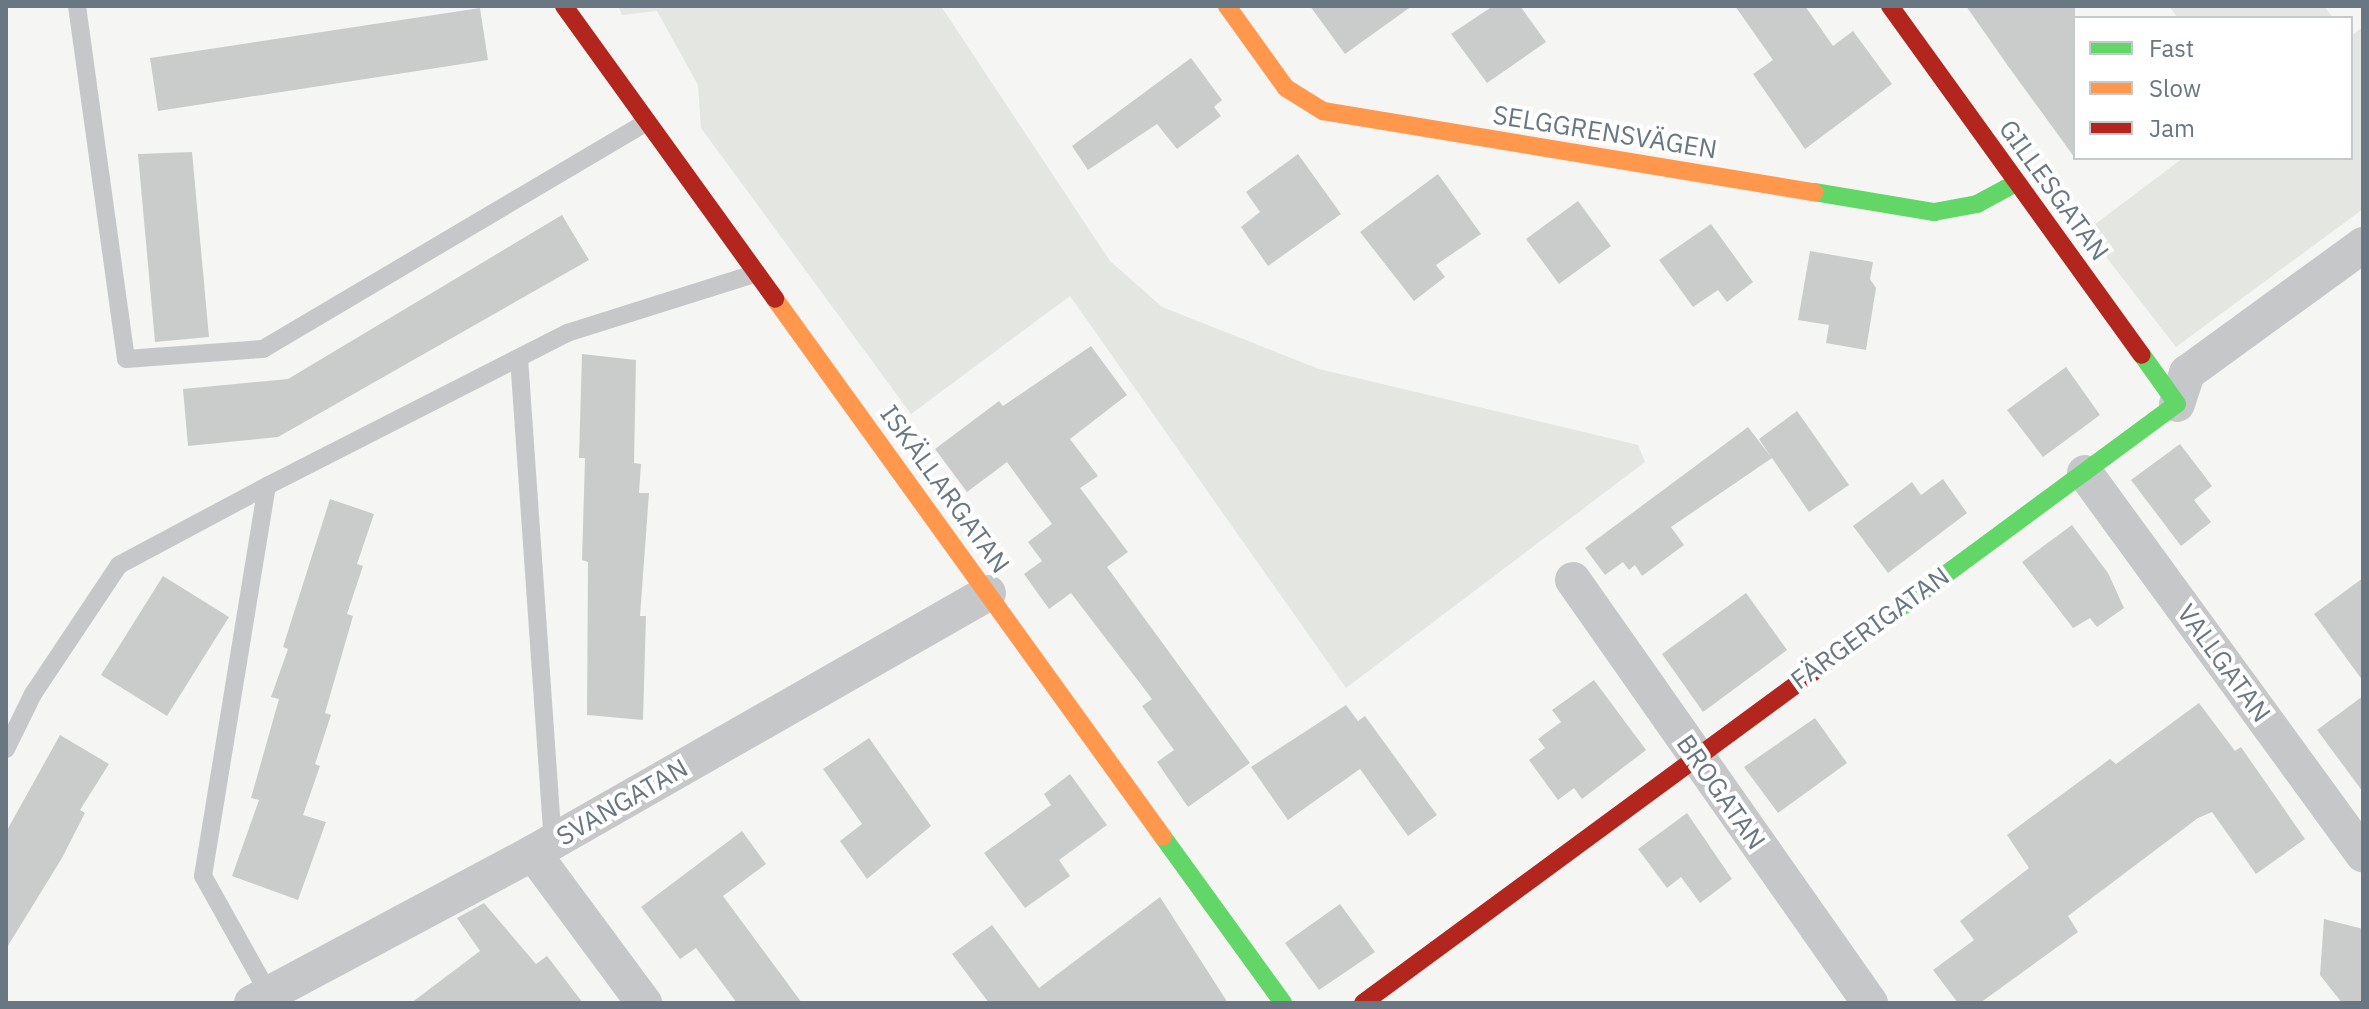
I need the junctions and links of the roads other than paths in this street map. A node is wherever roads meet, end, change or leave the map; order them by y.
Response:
1 (77, 6) edge
2 (564, 6) edge
3 (1227, 6) edge
4 (1890, 6) edge
5 (647, 122) junction
6 (2016, 183) junction
7 (2363, 245) edge
8 (757, 273) junction
9 (519, 358) junction
10 (2177, 404) junction
11 (2085, 473) junction
12 (267, 486) junction
13 (1573, 580) dead end
14 (988, 593) junction
15 (6, 749) edge
16 (1694, 755) junction
17 (543, 847) junction
18 (2363, 854) edge
19 (260, 998) edge
20 (644, 1003) edge
21 (1283, 1003) edge
22 (1363, 1003) edge
23 (1870, 1003) edge

1 - 5 lane
2 - 5 street, ISKÄLLARGATAN
3 - 6 street, SELGGRENSVÄGEN
4 - 6 street, GILLESGATAN
5 - 8 street, ISKÄLLARGATAN
6 - 10 street, GILLESGATAN
7 - 10 street, FÄRGERIGATAN
8 - 9 lane
8 - 14 street, ISKÄLLARGATAN
9 - 12 lane
9 - 17 lane
10 - 11 street, FÄRGERIGATAN
11 - 16 street, FÄRGERIGATAN
11 - 18 street, VALLGATAN
12 - 15 lane
12 - 19 lane
13 - 16 street, BROGATAN
14 - 17 street, SVANGATAN
14 - 21 street, ISKÄLLARGATAN
16 - 22 street, FÄRGERIGATAN
16 - 23 street, BROGATAN
17 - 19 street, SVANGATAN
17 - 20 street

